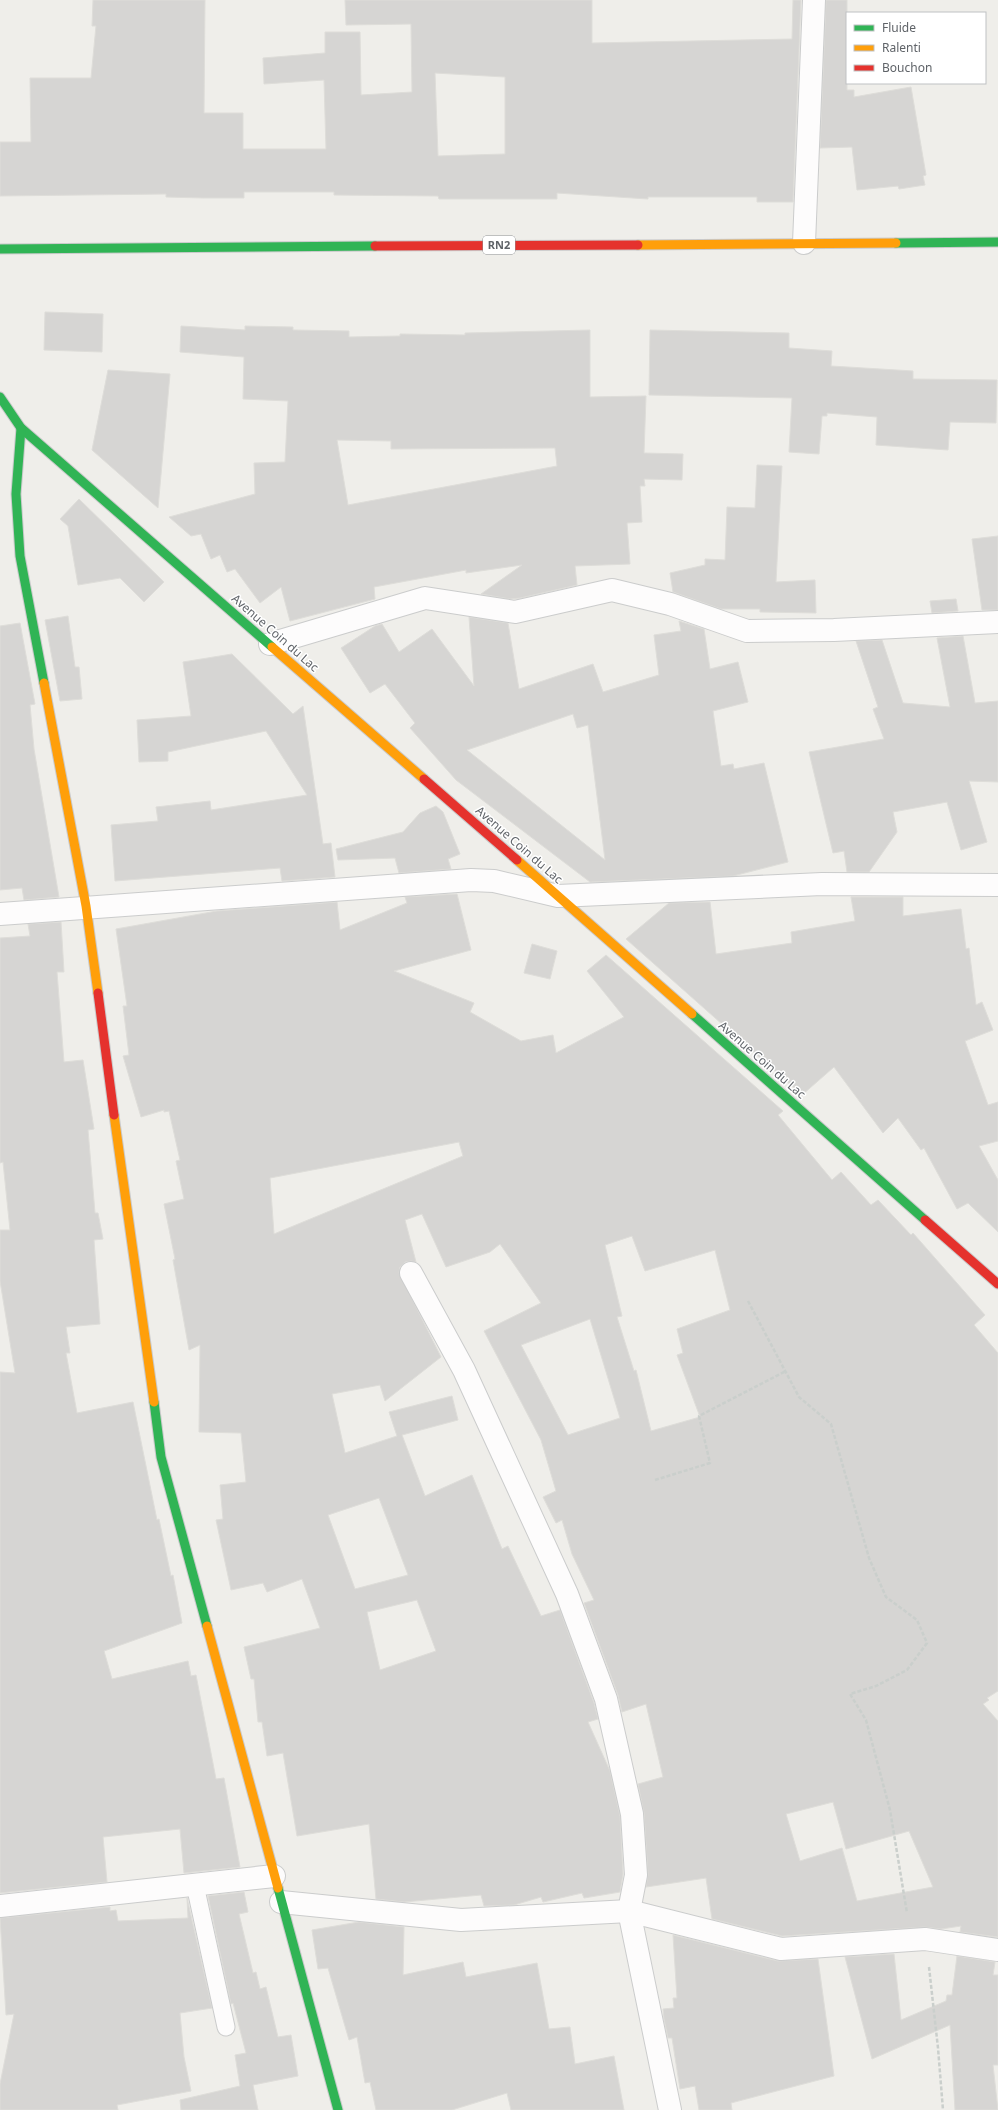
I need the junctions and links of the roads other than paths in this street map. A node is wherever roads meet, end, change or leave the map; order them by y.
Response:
1 (814, 0) edge
2 (998, 242) edge
3 (804, 243) junction
4 (0, 249) edge
5 (0, 398) edge
6 (21, 428) junction
7 (998, 622) edge
8 (270, 644) junction
9 (998, 885) edge
10 (558, 896) junction
11 (86, 906) junction
12 (0, 914) edge
13 (411, 1272) dead end
14 (998, 1284) edge
15 (274, 1876) junction
16 (196, 1885) junction
17 (281, 1902) junction
18 (0, 1906) edge
19 (629, 1910) junction
20 (998, 1950) edge
21 (226, 2027) dead end
22 (338, 2110) edge
23 (670, 2110) edge

1 - 3 street
2 - 3 main road, RN2
3 - 4 main road, RN2
5 - 6 main road, Avenue Coin du Lac
6 - 8 main road, Avenue Coin du Lac
6 - 11 main road
7 - 8 street
8 - 10 main road, Avenue Coin du Lac
9 - 10 street
10 - 11 street
10 - 14 main road, Avenue Coin du Lac
11 - 12 street
11 - 15 main road
13 - 19 street
15 - 16 street
15 - 17 main road
16 - 18 street
16 - 21 lane
17 - 19 street
17 - 22 main road
19 - 20 street
19 - 23 street

